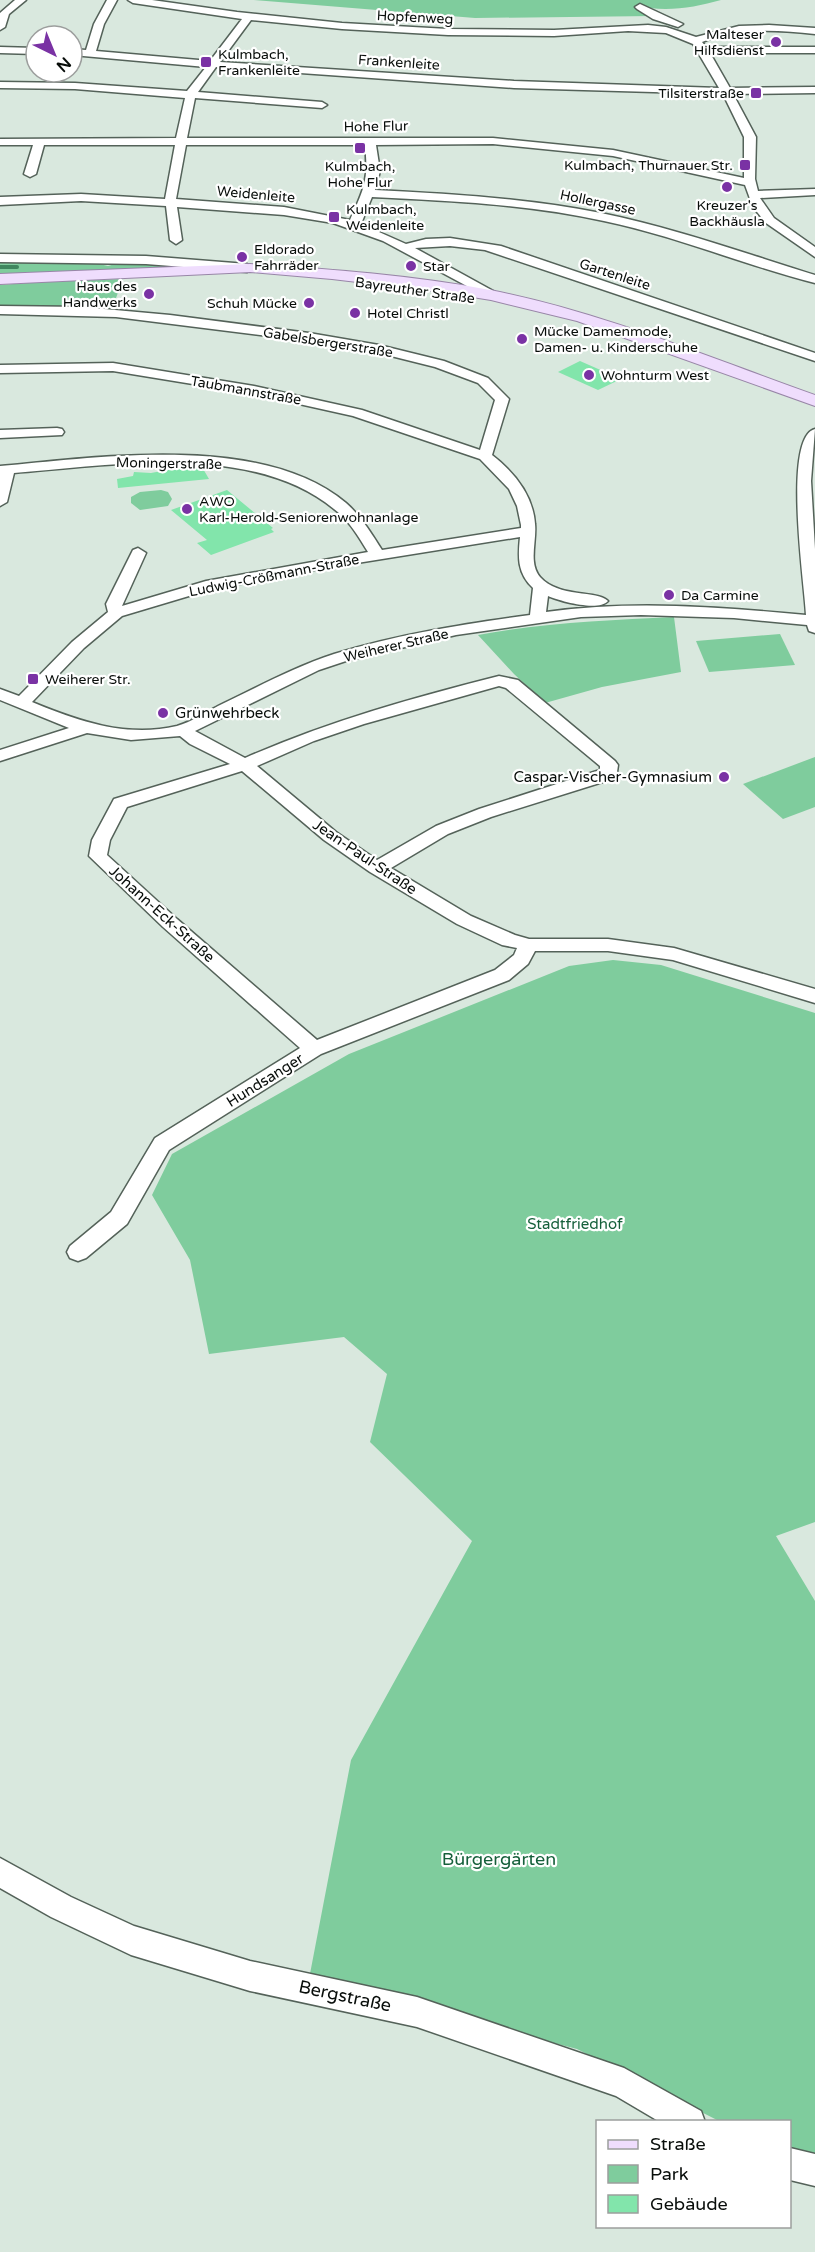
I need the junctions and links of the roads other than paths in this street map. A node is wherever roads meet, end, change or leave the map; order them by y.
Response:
1 (21, 0) edge
2 (112, 0) edge
3 (133, 0) edge
4 (640, 7) dead end
5 (2, 13) edge
6 (247, 18) junction
7 (0, 27) edge
8 (815, 31) edge
9 (709, 34) junction
10 (695, 41) junction
11 (0, 50) edge
12 (705, 50) junction
13 (815, 50) edge
14 (24, 51) edge
15 (84, 57) edge
16 (90, 60) junction
17 (213, 64) junction
18 (0, 85) edge
19 (75, 86) junction
20 (815, 90) edge
21 (725, 93) junction
22 (191, 94) junction
23 (322, 105) dead end
24 (370, 141) junction
25 (0, 142) edge
26 (39, 142) junction
27 (182, 142) junction
28 (30, 174) dead end
29 (748, 182) junction
30 (815, 192) edge
31 (368, 193) junction
32 (754, 195) junction
33 (0, 201) edge
34 (171, 202) junction
35 (354, 225) junction
36 (176, 240) dead end
37 (403, 248) junction
38 (815, 253) edge
39 (0, 258) edge
40 (250, 268) junction
41 (213, 270) junction
42 (0, 279) edge
43 (815, 279) edge
44 (491, 295) junction
45 (0, 310) edge
46 (815, 357) edge
47 (0, 369) edge
48 (815, 401) edge
49 (815, 412) edge
50 (57, 432) dead end
51 (815, 433) edge
52 (0, 434) edge
53 (484, 456) junction
54 (4, 470) edge
55 (0, 502) edge
56 (529, 531) junction
57 (810, 533) edge
58 (138, 553) dead end
59 (377, 555) junction
60 (541, 587) junction
61 (660, 610) junction
62 (116, 613) junction
63 (538, 618) junction
64 (814, 623) edge
65 (0, 694) edge
66 (21, 703) junction
67 (84, 729) junction
68 (183, 730) junction
69 (0, 756) edge
70 (245, 765) junction
71 (377, 868) junction
72 (529, 945) junction
73 (595, 945) junction
74 (501, 975) junction
75 (815, 996) edge
76 (314, 1049) junction
77 (78, 1251) dead end
78 (0, 1872) edge
79 (688, 2120) edge
80 (791, 2164) edge
81 (815, 2170) edge

1 - 5 street
2 - 16 street
3 - 6 street, Hopfenweg
4 - 9 street
5 - 7 street
6 - 10 street, Hopfenweg
6 - 17 street
8 - 9 street
9 - 10 street
10 - 12 street
11 - 14 street
12 - 13 street
12 - 21 street
15 - 16 street, Frankenleite
16 - 17 street, Frankenleite
16 - 19 street
17 - 21 street, Frankenleite
17 - 22 street
18 - 19 street
19 - 22 street
20 - 21 street, Frankenleite
21 - 29 street
22 - 23 street
22 - 27 street
24 - 27 street, Hohe Flur
24 - 29 street, Hohe Flur
24 - 31 street
25 - 26 street, Hohe Flur
26 - 27 street, Hohe Flur
26 - 28 street
27 - 34 street
29 - 32 street
30 - 32 street
31 - 35 street
31 - 43 street, Hollergasse
32 - 38 street
33 - 34 street, Weidenleite
34 - 35 street, Weidenleite
34 - 36 street
35 - 37 street, Weidenleite
37 - 44 street, Weidenleite
37 - 46 street, Gartenleite
39 - 40 street, Bayreuther Straße
40 - 41 main road, Bayreuther Straße
40 - 44 main road, Bayreuther Straße
41 - 42 main road, Bayreuther Straße
41 - 49 main road, Bayreuther Straße
44 - 48 main road, Bayreuther Straße
45 - 53 street, Gabelsbergerstraße
47 - 53 street, Taubmannstraße
50 - 52 street
51 - 57 street
53 - 56 street
54 - 55 street
54 - 59 street, Moningerstraße
56 - 59 street, Ludwig-Crößmann-Straße
56 - 60 street
57 - 64 street
58 - 62 street
59 - 62 street, Ludwig-Crößmann-Straße
60 - 61 street
60 - 63 street
61 - 63 street, Weiherer Straße
61 - 64 street, Weiherer Straße
62 - 66 street, Ludwig-Crößmann-Straße
63 - 68 street, Weiherer Straße
65 - 66 street, Weiherer Straße
66 - 67 street, Weiherer Straße
67 - 68 street, Weiherer Straße
67 - 69 street
68 - 70 street, Jean-Paul-Straße
70 - 71 street, Jean-Paul-Straße
70 - 71 street, Johann-Eck-Straße
70 - 76 street, Johann-Eck-Straße
71 - 72 street, Jean-Paul-Straße
72 - 73 street, Jean-Paul-Straße
72 - 74 street, Hundsanger
73 - 74 street, Hundsanger
73 - 75 street, Jean-Paul-Straße
74 - 76 street, Hundsanger
76 - 77 street, Hundsanger
78 - 79 street, Bergstraße
80 - 81 street

